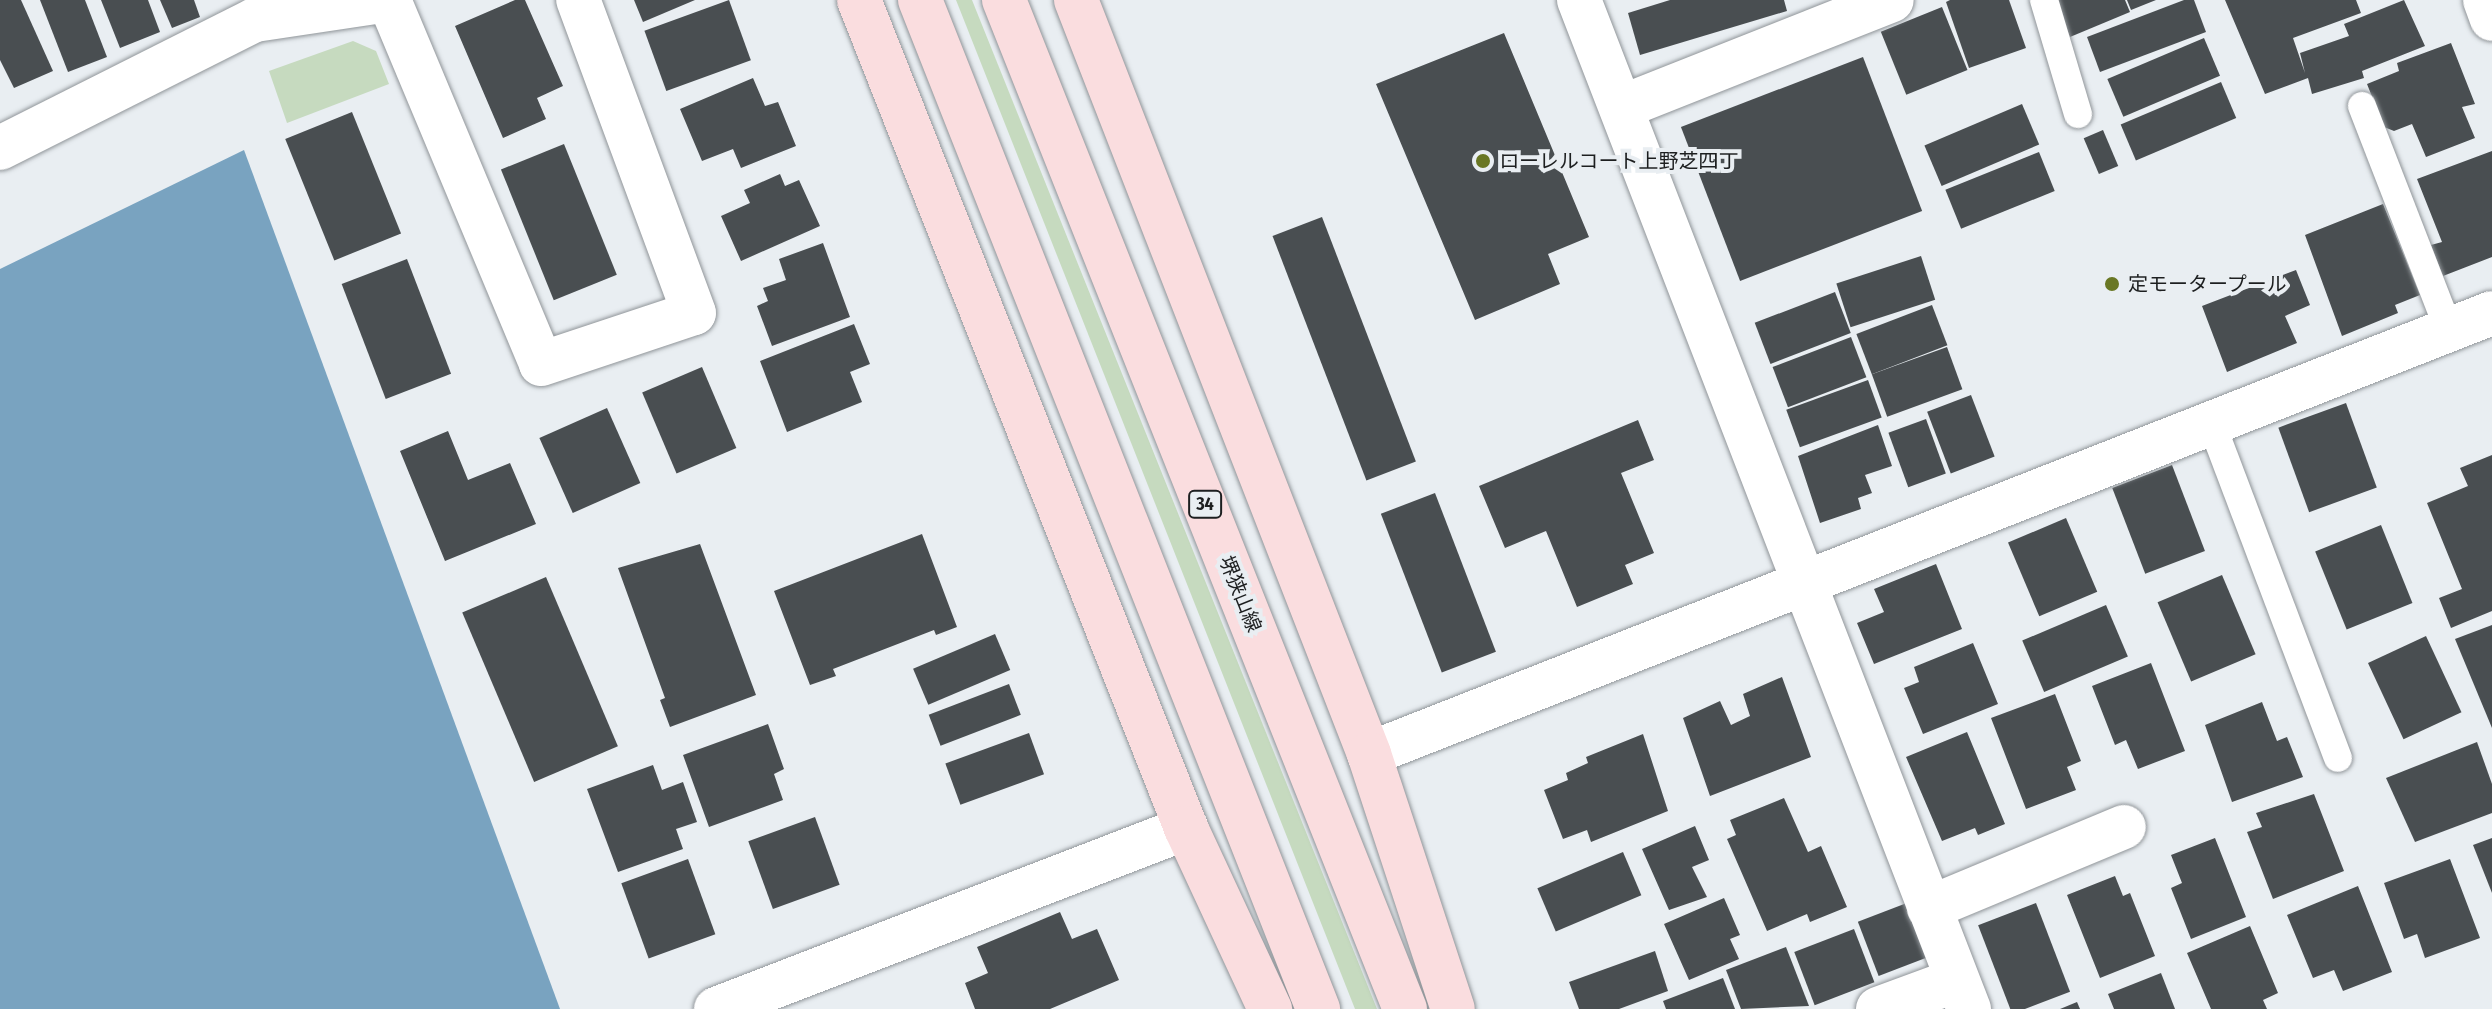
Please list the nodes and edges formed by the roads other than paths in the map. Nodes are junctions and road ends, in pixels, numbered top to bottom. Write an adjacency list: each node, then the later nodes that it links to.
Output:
1 (578, 0): 10 (street)
2 (859, 0): 23 (main road)
3 (920, 0): 28 (main road)
4 (1004, 0): 29 (main road, 堺狭山線 / 34)
5 (1076, 0): 20 (main road)
6 (1579, 0): 13 (street)
7 (1892, 0): 13 (street)
8 (2044, 0): 14 (lane)
9 (2485, 0): 11 (street)
10 (251, 10): 15 (street)
11 (2492, 19)
12 (2362, 106): 17 (lane)
13 (1622, 107): 19 (street)
14 (2078, 114)
15 (0, 148)
16 (2492, 313): 17 (street)
17 (2449, 330): 18 (street)
18 (2211, 422): 19 (street); 21 (lane)
19 (1800, 581): 20 (street); 24 (street)
20 (1369, 754): 30 (main road)
21 (2338, 758)
22 (2124, 827): 24 (street)
23 (1186, 828): 26 (street); 27 (main road)
24 (1929, 908): 25 (street)
25 (1963, 995): 31 (street)
26 (716, 1009)
27 (1270, 1009)
28 (1318, 1009)
29 (1405, 1009)
30 (1453, 1009)
31 (1878, 1009)

